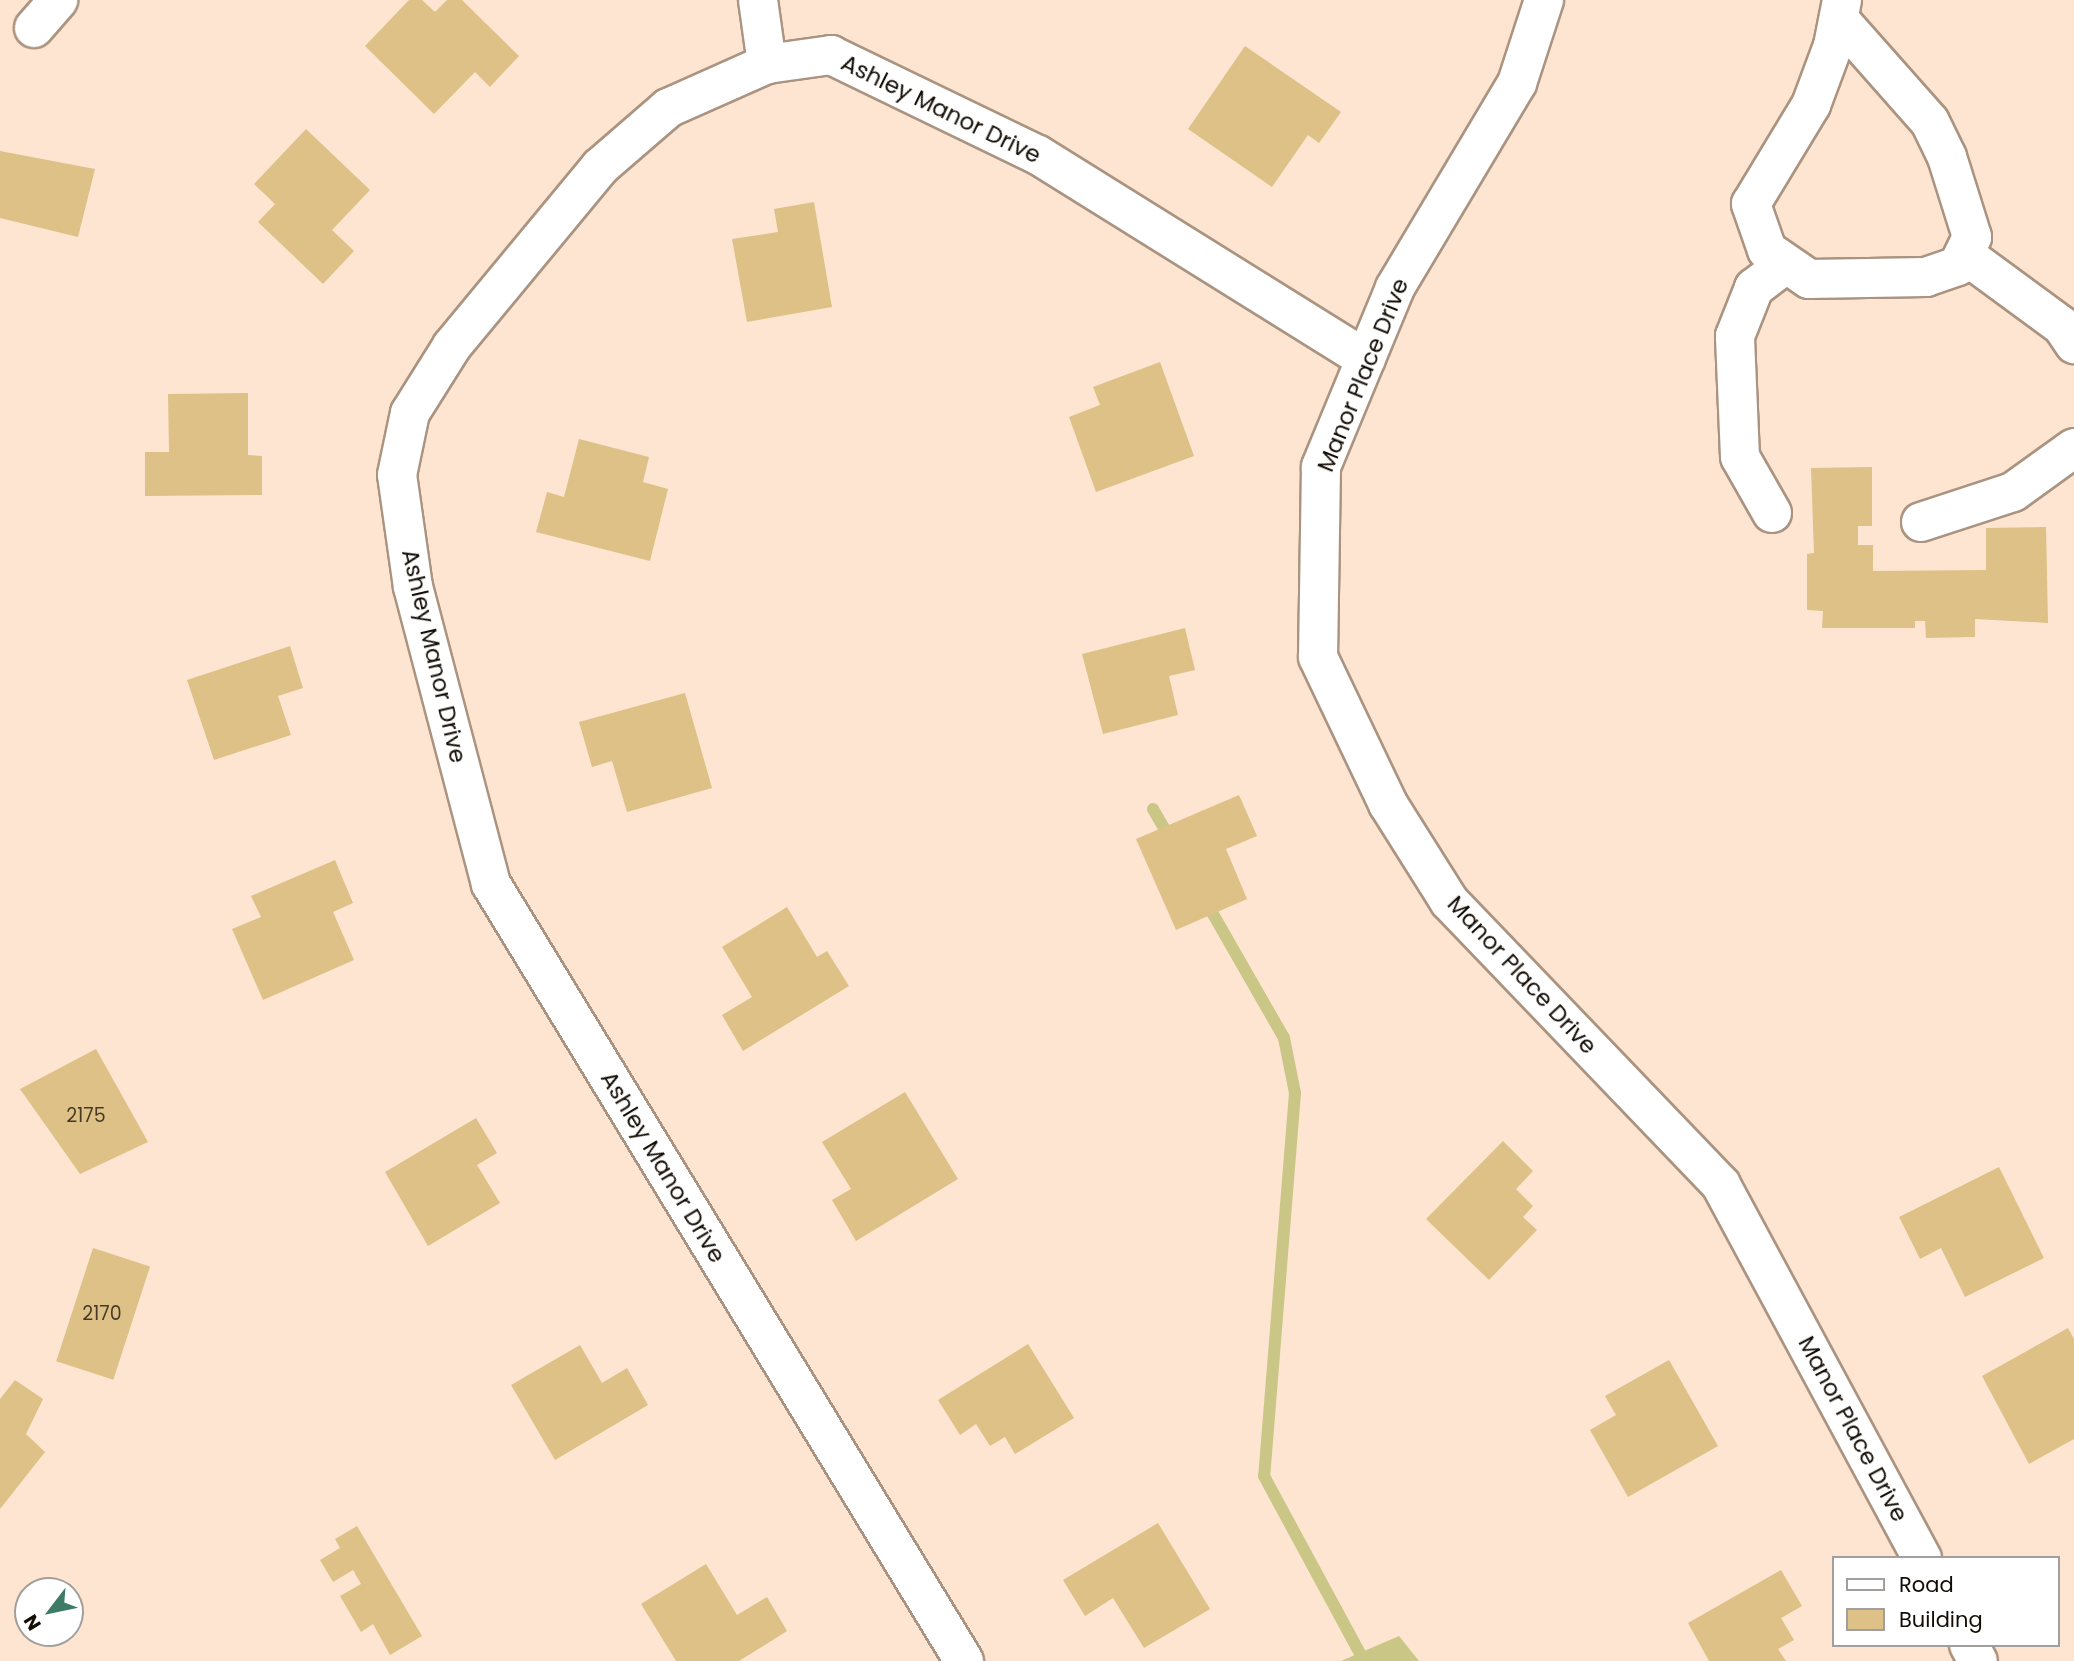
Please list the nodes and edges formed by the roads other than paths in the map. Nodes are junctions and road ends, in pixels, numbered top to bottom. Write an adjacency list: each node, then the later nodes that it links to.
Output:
1 (758, 0): 4 (street)
2 (1544, 0): 8 (street, Manor Place Drive)
3 (1840, 9): 5 (street); 6 (street)
4 (767, 64): 8 (street, Ashley Manor Drive); 13 (street, Ashley Manor Drive)
5 (1964, 254): 6 (street); 7 (street)
6 (1786, 264): 10 (street)
7 (2074, 345)
8 (1366, 359): 12 (street, Manor Place Drive)
9 (2074, 448): 11 (street)
10 (1772, 513)
11 (1921, 522)
12 (1921, 1556)
13 (964, 1661)

